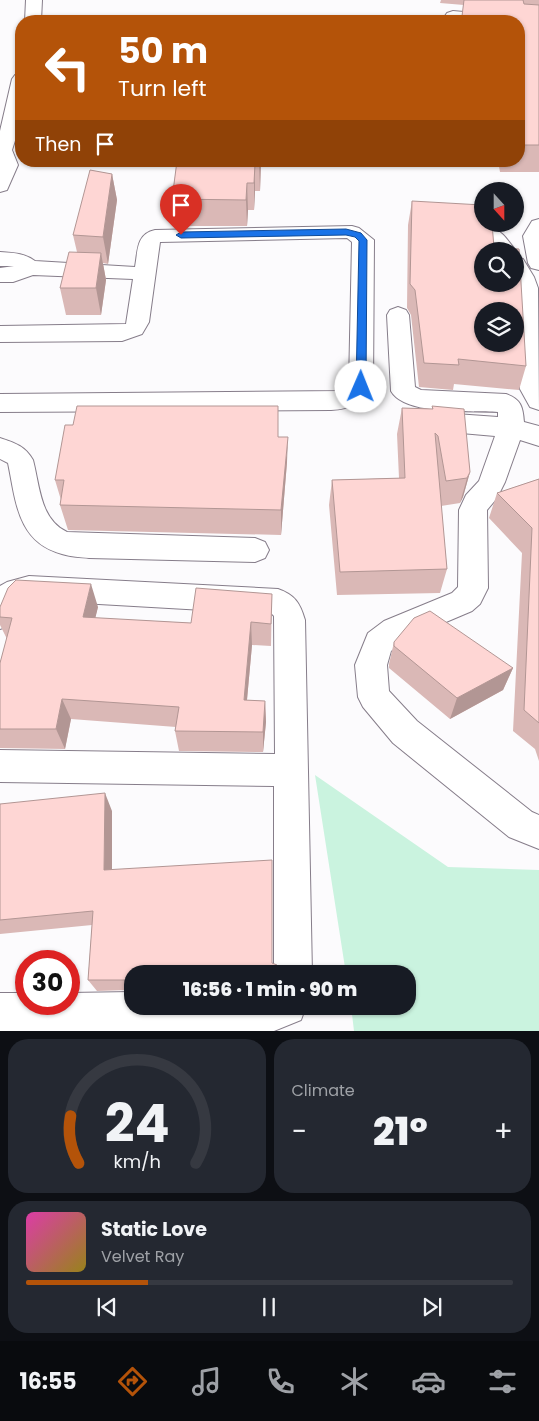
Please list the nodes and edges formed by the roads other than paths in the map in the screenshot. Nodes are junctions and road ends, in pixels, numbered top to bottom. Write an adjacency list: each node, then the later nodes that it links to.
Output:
1 (34, 0): 2 (street)
2 (33, 15)
3 (15, 97): 4 (street)
4 (6, 123): 5 (street)
5 (8, 150): 6 (street)
6 (0, 186)
7 (539, 225): 11 (street)
8 (491, 234): 9 (street)
9 (498, 242)
10 (0, 259): 12 (street)
11 (539, 263)
12 (30, 268): 13 (street); 16 (street)
13 (0, 275)
14 (524, 281): 18 (street)
15 (398, 316): 21 (street)
16 (0, 325)
17 (0, 334): 19 (street)
18 (539, 401)
19 (0, 403)
20 (414, 420): 21 (street)
21 (525, 432): 27 (street)
22 (0, 448): 23 (street)
23 (255, 550)
24 (0, 616): 26 (street)
25 (0, 766): 26 (street)
26 (290, 770): 28 (street)
27 (539, 832)
28 (293, 965)
29 (124, 1012): 30 (street)
30 (0, 1013)

